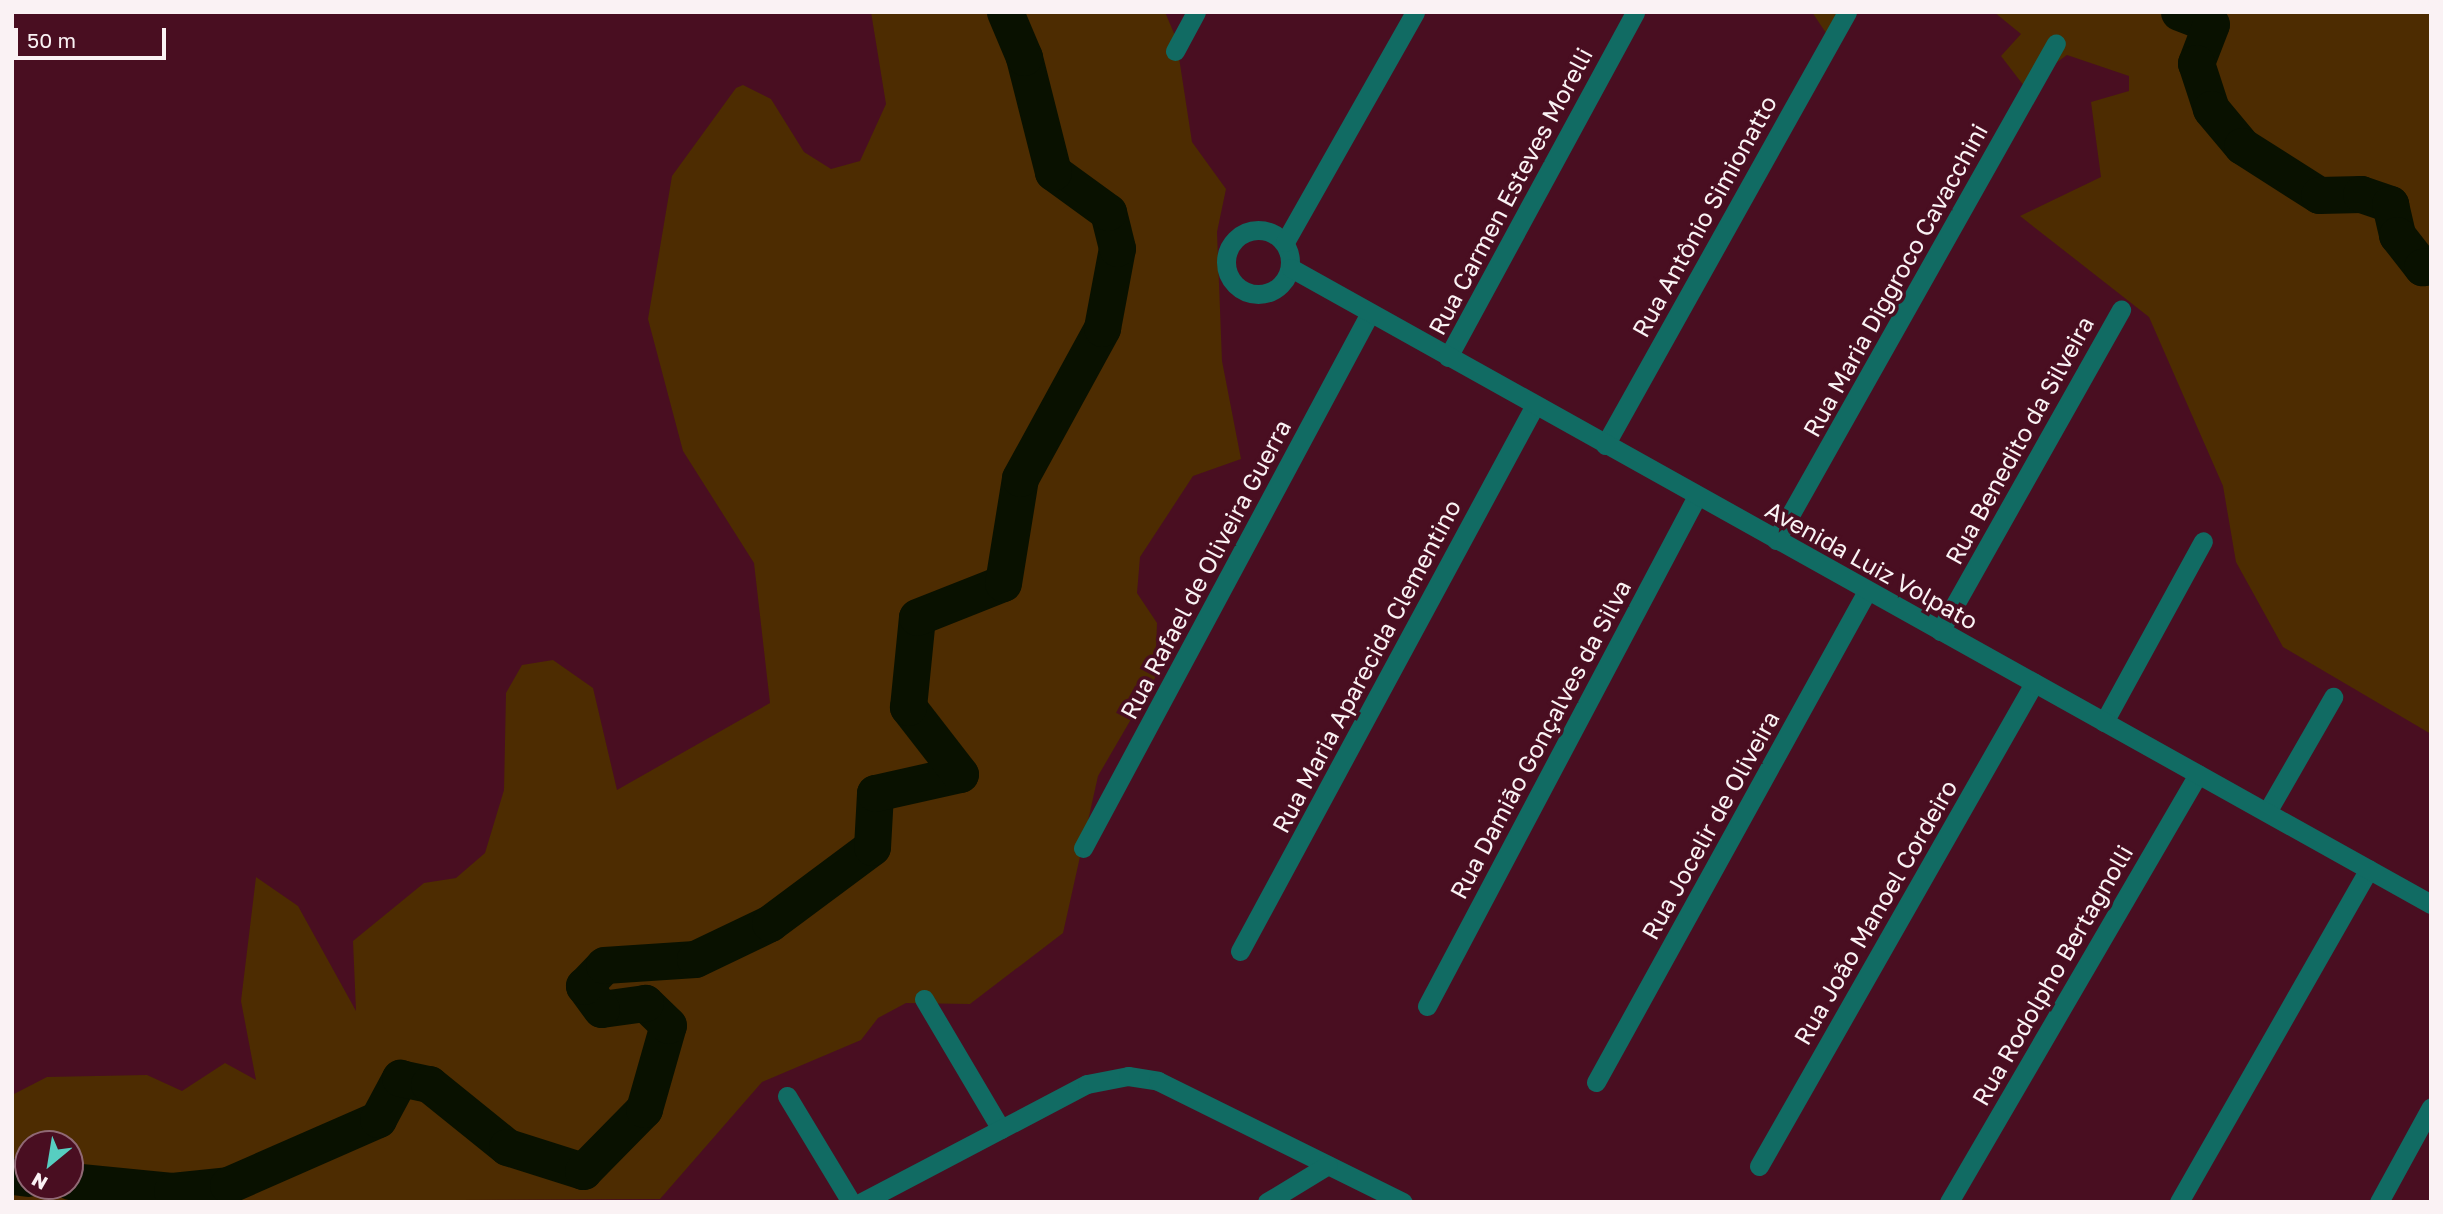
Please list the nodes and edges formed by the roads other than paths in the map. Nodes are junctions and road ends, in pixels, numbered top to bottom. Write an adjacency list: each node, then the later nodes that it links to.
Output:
1 (1196, 12): 6 (street)
2 (1415, 12): 7 (street)
3 (1635, 12): 11 (street, Rua Carmen Esteves Morelli)
4 (1847, 12): 13 (street, Rua Antônio Simionatto)
5 (2056, 43): 15 (street, Rua Maria Diggroco Cavacchini)
6 (1175, 51)
7 (1285, 242): 8 (street); 8 (street)
8 (1291, 268): 10 (street, Avenida Luiz Volpato)
9 (2121, 310): 18 (street, Rua Benedito da Silveira)
10 (1370, 313): 11 (street, Avenida Luiz Volpato); 24 (street, Rua Rafael de Oliveira Guerra)
11 (1448, 357): 12 (street, Avenida Luiz Volpato)
12 (1535, 405): 13 (street, Avenida Luiz Volpato); 27 (street, Rua Maria Aparecida Clementino)
13 (1605, 445): 14 (street, Avenida Luiz Volpato)
14 (1697, 496): 15 (street, Avenida Luiz Volpato); 29 (street, Rua Damião Gonçalves da Silva)
15 (1776, 540): 17 (street, Avenida Luiz Volpato)
16 (2203, 541): 21 (street)
17 (1867, 591): 18 (street, Avenida Luiz Volpato); 30 (street, Rua Jocelir de Oliveira)
18 (1940, 631): 19 (street, Avenida Luiz Volpato)
19 (2034, 683): 21 (street, Avenida Luiz Volpato); 35 (street, Rua João Manoel Cordeiro)
20 (2333, 696): 23 (street)
21 (2104, 722): 22 (street, Avenida Luiz Volpato)
22 (2198, 774): 23 (street, Avenida Luiz Volpato); 40 (street, Rua Rodolpho Bertagnolli)
23 (2267, 812): 25 (street, Avenida Luiz Volpato)
24 (1083, 848)
25 (2369, 869): 26 (street, Avenida Luiz Volpato); 41 (street)
26 (2431, 904)
27 (1240, 951)
28 (924, 999): 33 (street)
29 (1427, 1006)
30 (1596, 1082)
31 (788, 1096): 36 (street)
32 (2431, 1107): 42 (street)
33 (1001, 1129): 34 (street); 37 (street)
34 (1328, 1165): 38 (street); 39 (street)
35 (1759, 1166)
36 (851, 1202)
37 (862, 1202)
38 (1266, 1202)
39 (1403, 1202)
40 (1949, 1202)
41 (2179, 1202)
42 (2379, 1202)

